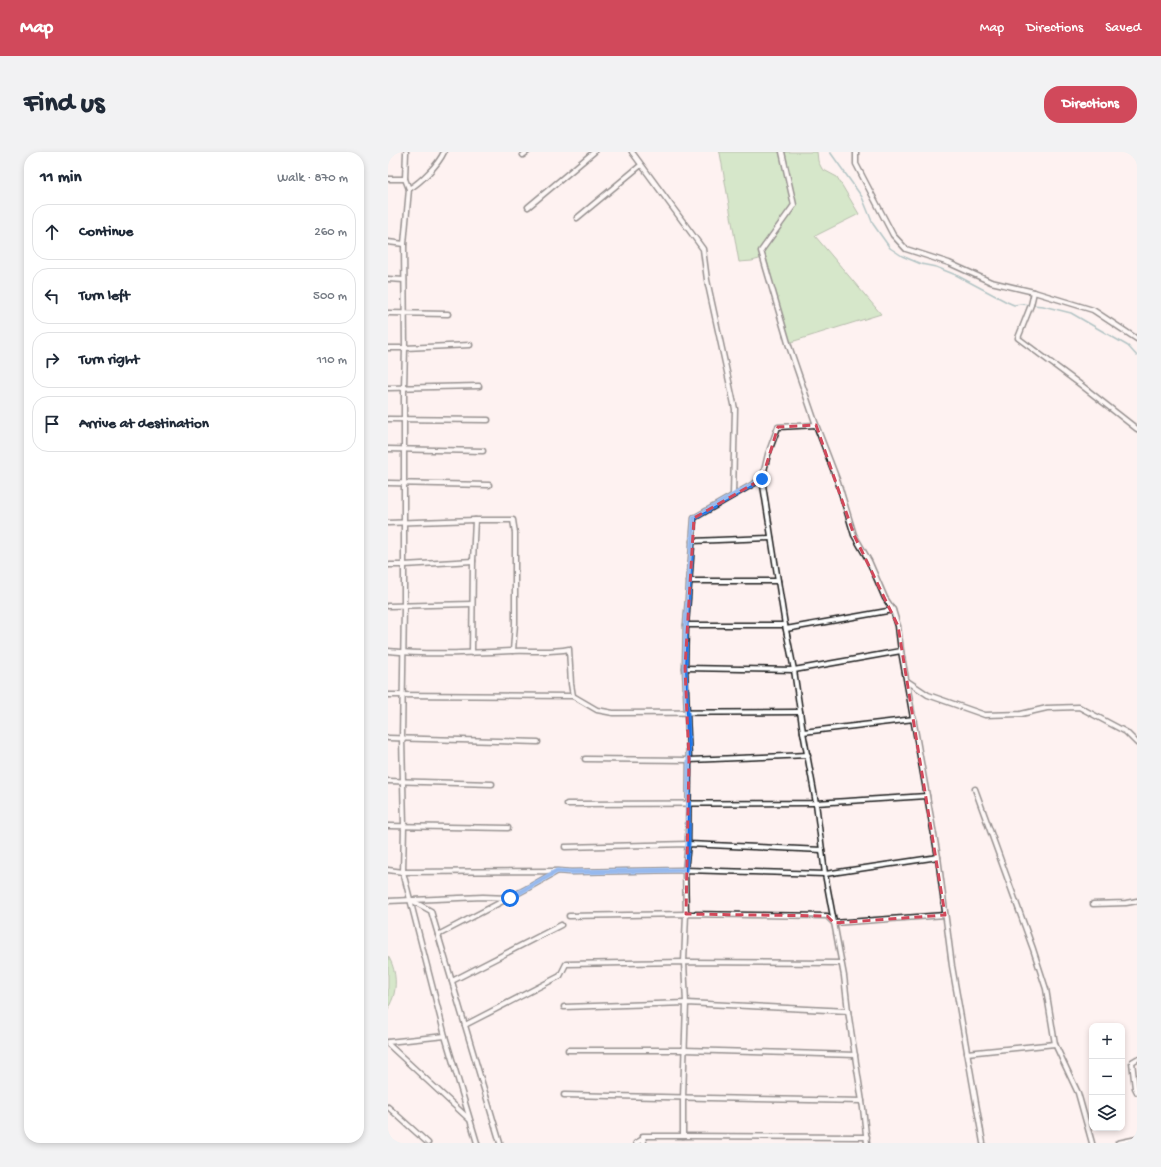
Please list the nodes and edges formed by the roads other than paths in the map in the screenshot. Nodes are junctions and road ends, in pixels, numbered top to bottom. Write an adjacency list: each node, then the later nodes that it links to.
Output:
1 (406, 152): 9 (street)
2 (444, 152): 10 (street)
3 (594, 152): 11 (street)
4 (632, 152): 7 (street)
5 (782, 152): 31 (street)
6 (856, 152): 17 (street)
7 (641, 165): 12 (street); 40 (street)
8 (388, 179): 9 (street)
9 (405, 179): 10 (street)
10 (409, 189): 14 (street)
11 (528, 207)
12 (577, 218)
13 (388, 242): 14 (street)
14 (404, 244): 16 (street)
15 (388, 279): 16 (street)
16 (404, 280): 19 (street)
17 (1034, 292): 21 (street); 32 (street)
18 (388, 313): 19 (street)
19 (404, 313): 20 (street); 24 (street)
20 (448, 314)
21 (1137, 339)
22 (470, 345): 24 (street)
23 (388, 348): 24 (street)
24 (405, 348): 27 (street)
25 (478, 386): 27 (street)
26 (388, 388): 27 (street)
27 (404, 388): 29 (street)
28 (388, 418): 29 (street)
29 (404, 419): 30 (street); 34 (street)
30 (488, 420)
31 (816, 425): 36 (street); 54 (street)
32 (1137, 430)
33 (388, 449): 34 (street)
34 (404, 449): 35 (street); 38 (street)
35 (483, 451)
36 (762, 479): 40 (street); 44 (street)
37 (388, 483): 38 (street)
38 (404, 483): 39 (street); 43 (street)
39 (490, 486)
40 (733, 495): 45 (street)
41 (474, 520): 43 (street); 46 (street); 58 (street)
42 (388, 523): 43 (street)
43 (404, 523): 48 (street)
44 (771, 538): 45 (street); 50 (street)
45 (692, 541): 49 (street)
46 (473, 561): 48 (street); 51 (street)
47 (388, 565): 48 (street)
48 (404, 565): 53 (street)
49 (690, 581): 50 (street); 55 (street)
50 (778, 581): 56 (street)
51 (472, 604): 53 (street); 61 (street)
52 (388, 606): 53 (street)
53 (404, 606): 60 (street)
54 (893, 610): 56 (street); 59 (street)
55 (686, 625): 56 (street); 62 (street)
56 (786, 627): 63 (street)
57 (388, 651): 60 (street)
58 (513, 651): 61 (street); 67 (street)
59 (901, 651): 63 (street); 64 (street)
60 (403, 653): 61 (street); 66 (street)
61 (472, 653)
62 (685, 668): 63 (street); 68 (street)
63 (794, 670): 69 (street)
64 (907, 681): 70 (street); 75 (street)
65 (388, 695): 66 (street)
66 (402, 695): 67 (street); 73 (street)
67 (573, 696): 68 (street)
68 (686, 712): 69 (street); 78 (street)
69 (800, 712): 71 (street)
70 (914, 719): 71 (street); 83 (street)
71 (803, 732): 76 (street)
72 (388, 738): 73 (street)
73 (402, 738): 74 (street); 80 (street)
74 (538, 742)
75 (1137, 742)
76 (808, 755): 78 (street); 84 (street)
77 (585, 759): 78 (street)
78 (689, 760): 86 (street)
79 (388, 781): 80 (street)
80 (402, 782): 81 (street); 88 (street)
81 (492, 784)
82 (976, 789): 119 (street)
83 (927, 796): 84 (street); 93 (street)
84 (816, 803): 86 (street); 92 (street)
85 (567, 804): 86 (street)
86 (688, 804): 90 (street)
87 (388, 826): 88 (street)
88 (404, 826): 89 (street); 97 (street)
89 (508, 828)
90 (688, 844): 91 (street); 92 (street); 95 (street)
91 (565, 848)
92 (822, 850): 98 (street)
93 (938, 857): 98 (street); 105 (street)
94 (388, 870): 97 (street)
95 (685, 870): 96 (street); 98 (street); 104 (street)
96 (557, 871): 97 (street); 99 (street)
97 (403, 872): 100 (street)
98 (826, 874): 107 (street)
99 (510, 898): 100 (street); 109 (street)
100 (411, 900): 101 (street); 109 (street); 117 (street)
101 (388, 901)
102 (1137, 901): 103 (street)
103 (1093, 904)
104 (686, 914): 106 (street); 107 (street); 110 (street)
105 (945, 915): 107 (street); 122 (street)
106 (569, 916)
107 (834, 924): 111 (street)
108 (561, 925): 112 (street)
109 (438, 935): 112 (street)
110 (684, 962): 111 (street); 113 (street); 116 (street)
111 (842, 963): 115 (street)
112 (452, 981): 116 (street)
113 (686, 1003): 114 (street); 115 (street); 121 (street)
114 (564, 1006)
115 (848, 1011): 123 (street)
116 (465, 1025): 138 (street)
117 (445, 1036): 118 (street); 130 (street)
118 (388, 1043): 130 (street)
119 (1054, 1044): 122 (street); 143 (street)
120 (568, 1050): 121 (street)
121 (685, 1050): 123 (street); 127 (street)
122 (967, 1053): 142 (street)
123 (855, 1055): 128 (street)
124 (1137, 1060): 125 (street)
125 (1137, 1092)
126 (564, 1095): 127 (street)
127 (682, 1098): 128 (street); 131 (street)
128 (862, 1101): 133 (street)
129 (388, 1107): 136 (street)
130 (470, 1119): 137 (street)
131 (683, 1136): 132 (street); 135 (street)
132 (760, 1137): 133 (street); 140 (street)
133 (867, 1137): 141 (street)
134 (1137, 1139): 144 (street)
135 (644, 1141): 139 (street)
136 (428, 1143)
137 (476, 1143)
138 (500, 1143)
139 (636, 1143)
140 (760, 1143)
141 (867, 1143)
142 (983, 1143)
143 (1092, 1143)
144 (1118, 1143)

